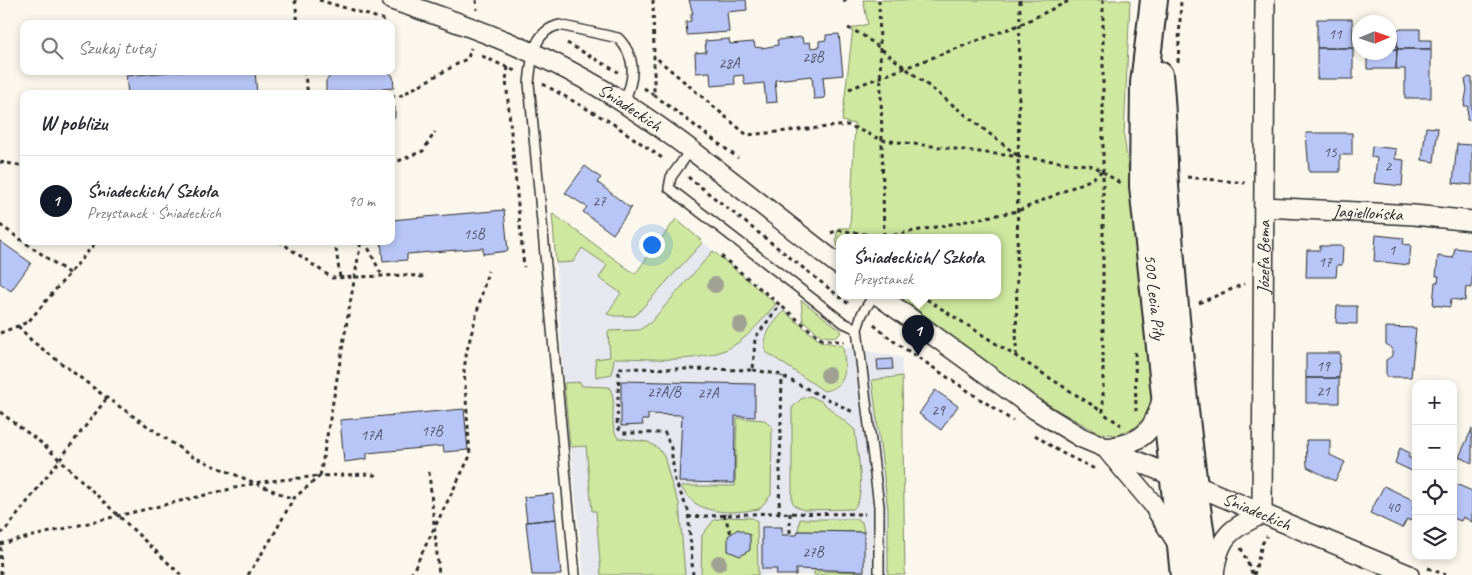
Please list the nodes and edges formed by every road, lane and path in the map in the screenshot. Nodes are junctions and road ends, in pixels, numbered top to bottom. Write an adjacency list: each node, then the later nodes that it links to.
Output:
1 (295, 0): 12 (path)
2 (392, 0): 18 (street, Śniadeckich)
3 (653, 0): 19 (path)
4 (847, 0): 10 (path)
5 (879, 0): 16 (path)
6 (1020, 0): 13 (path)
7 (1071, 0): 13 (path)
8 (1103, 0): 36 (path)
9 (1266, 0): 38 (street, Józefa Bema)
10 (842, 2)
11 (1154, 9): 37 (street, 500 Lecia Piły); 86 (street, 500 Lecia Piły)
12 (298, 20)
13 (1019, 25): 21 (path); 32 (path)
14 (848, 28): 16 (path)
15 (546, 31): 18 (lane); 24 (path); 24 (lane)
16 (880, 48): 21 (path); 23 (path)
17 (470, 50): 27 (path)
18 (532, 53): 28 (street, Śniadeckich); 110 (lane)
19 (654, 56): 24 (path); 30 (path)
20 (508, 68): 55 (path)
21 (902, 68): 23 (path); 32 (path)
22 (305, 75): 26 (path)
23 (880, 75): 25 (path); 30 (path)
24 (632, 80): 28 (lane)
25 (849, 89)
26 (307, 90)
27 (395, 97)
28 (623, 102): 31 (street, Śniadeckich)
29 (435, 132): 34 (path)
30 (882, 140): 32 (path); 44 (path)
31 (690, 151): 54 (street, Śniadeckich); 69 (lane)
32 (1018, 156): 36 (path); 39 (path)
33 (0, 162): 35 (path)
34 (395, 162)
35 (20, 165)
36 (1103, 170): 37 (path); 39 (path); 79 (path)
37 (1143, 186): 75 (street, 500 Lecia Piły)
38 (1264, 207): 40 (street, Jagiellońska); 93 (street, Józefa Bema)
39 (1018, 211): 45 (path); 72 (path)
40 (1472, 221)
41 (0, 225): 46 (path)
42 (831, 233): 43 (path)
43 (864, 234)
44 (884, 234)
45 (899, 234)
46 (20, 237)
47 (31, 245): 57 (path)
48 (95, 245): 57 (path)
49 (285, 245): 61 (path)
50 (336, 245): 61 (path)
51 (360, 245): 60 (path)
52 (367, 245): 58 (path)
53 (721, 256): 67 (path)
54 (836, 263)
55 (524, 268)
56 (488, 271): 96 (path)
57 (70, 274): 68 (path)
58 (382, 276): 59 (path); 60 (path)
59 (424, 276)
60 (355, 277): 61 (path); 84 (path)
61 (340, 278)
62 (1252, 280): 66 (path)
63 (871, 299): 69 (lane)
64 (883, 299): 81 (street, Śniadeckich)
65 (926, 299): 72 (path)
66 (1196, 304)
67 (780, 305): 71 (path); 73 (path)
68 (18, 326): 70 (path); 76 (path)
69 (857, 329): 71 (lane)
70 (0, 333)
71 (859, 343): 112 (lane)
72 (1016, 356): 79 (path)
73 (753, 370): 74 (path); 95 (path)
74 (782, 376): 78 (path); 89 (path)
75 (1164, 392): 81 (street); 86 (street, 500 Lecia Piły)
76 (107, 398): 82 (path); 87 (path)
77 (0, 412): 82 (path)
78 (856, 413)
79 (1103, 413): 80 (path)
80 (1128, 430)
81 (1105, 448): 86 (street, Śniadeckich); 104 (street, Śniadeckich)
82 (60, 460): 94 (path); 99 (path)
83 (429, 472): 96 (path)
84 (320, 476): 85 (path); 87 (path); 88 (path)
85 (378, 476)
86 (1184, 480): 93 (street, Śniadeckich); 104 (street, 500 Lecia Piły); 113 (street, 500 Lecia Piły)
87 (256, 484): 88 (path); 94 (path)
88 (293, 499): 107 (path)
89 (779, 513): 90 (path); 91 (path)
90 (790, 513): 92 (path); 101 (path)
91 (724, 514): 95 (path); 100 (path)
92 (866, 514)
93 (1262, 514): 114 (street); 116 (street, Śniadeckich)
94 (118, 517): 103 (path); 106 (path)
95 (688, 517): 111 (path)
96 (435, 528): 108 (path); 109 (path)
97 (1262, 533): 98 (path)
98 (1269, 533): 102 (path); 115 (path)
99 (0, 534)
100 (732, 534)
101 (790, 535)
102 (1275, 535)
103 (0, 545): 105 (path)
104 (1183, 563)
105 (2, 575)
106 (181, 575)
107 (248, 575)
108 (410, 575)
109 (439, 575)
110 (575, 575)
111 (693, 575)
112 (880, 575)
113 (1207, 575)
114 (1214, 575)
115 (1254, 575)
116 (1409, 575)

